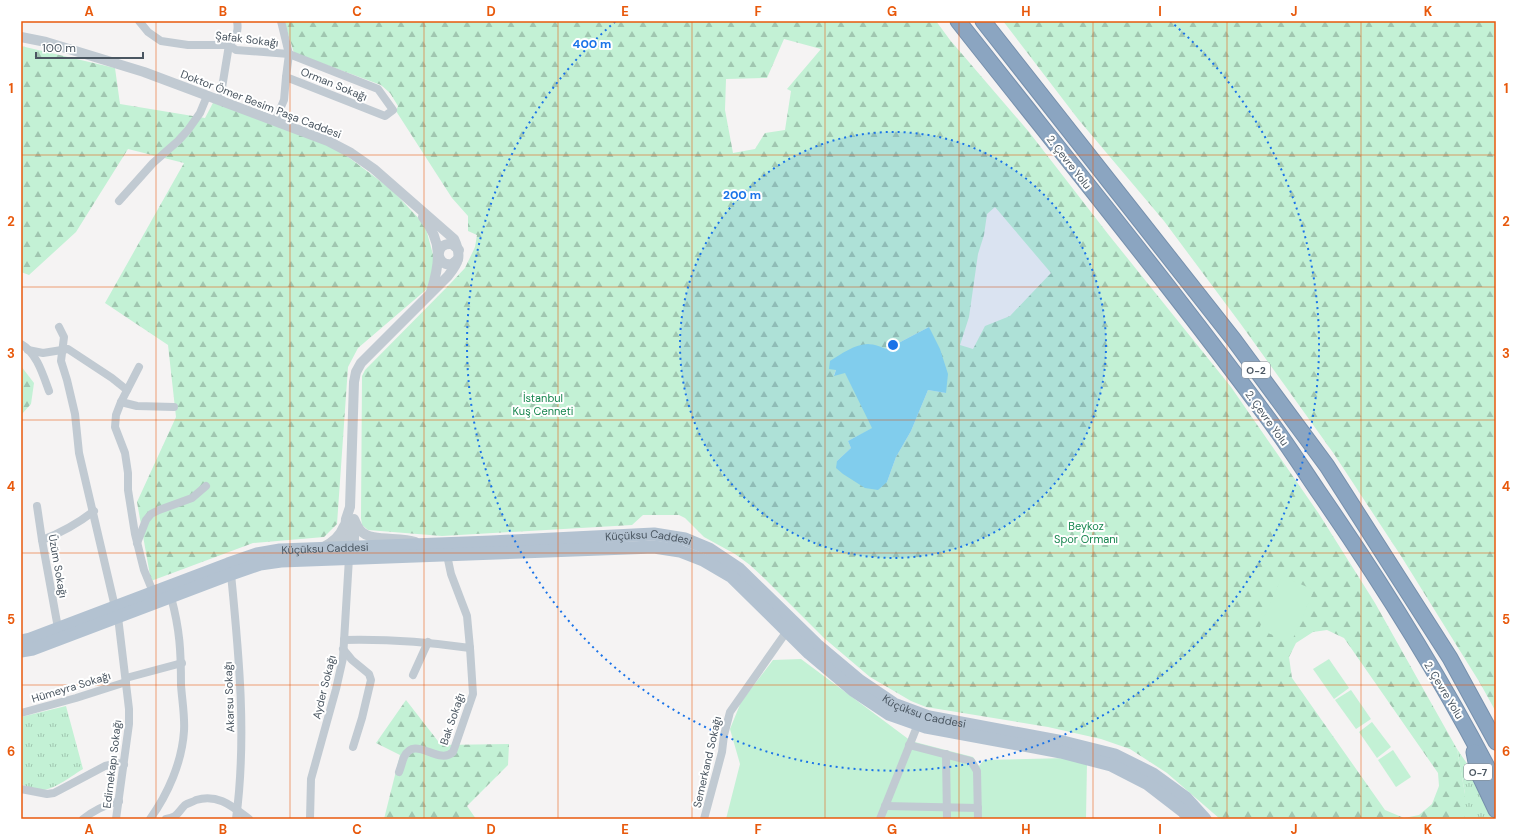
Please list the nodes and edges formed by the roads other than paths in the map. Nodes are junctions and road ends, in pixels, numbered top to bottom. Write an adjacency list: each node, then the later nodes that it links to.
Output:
1 (139, 21): 7 (street, Şafak Sokağı)
2 (237, 21): 7 (street)
3 (281, 21): 8 (street)
4 (958, 21): 56 (highway, 2. Çevre Yolu / O-2)
5 (984, 21): 57 (highway, 2. Çevre Yolu / O-2)
6 (21, 37): 10 (street, Doktor Ömer Besim Paşa Caddesi)
7 (229, 45): 8 (street, Şafak Sokağı); 11 (street)
8 (289, 54): 9 (street); 12 (street, Şafak Sokağı)
9 (286, 76): 12 (street, Orman Sokağı); 13 (street, Orman Sokağı)
10 (208, 96): 11 (street, Doktor Ömer Besim Paşa Caddesi); 14 (street)
11 (220, 100): 13 (street, Doktor Ömer Besim Paşa Caddesi)
12 (393, 110)
13 (275, 121): 15 (street, Doktor Ömer Besim Paşa Caddesi)
14 (119, 201)
15 (415, 206): 16 (street); 17 (street, Doktor Ömer Besim Paşa Caddesi)
16 (439, 254): 17 (street); 17 (street); 18 (street)
17 (459, 254): 18 (street)
18 (431, 293): 31 (street)
19 (58, 327): 22 (street, Edirnekapı Sokağı)
20 (21, 344): 21 (street)
21 (28, 350): 22 (street); 25 (street)
22 (61, 350): 24 (street); 30 (street, Edirnekapı Sokağı)
23 (139, 367): 24 (street)
24 (127, 390): 26 (street)
25 (49, 391)
26 (121, 402): 27 (street); 33 (street)
27 (174, 407)
28 (206, 486): 33 (street)
29 (37, 506): 32 (street, Üzüm Sokağı)
30 (94, 511): 32 (street); 42 (street, Edirnekapı Sokağı)
31 (350, 519): 34 (street); 36 (street); 37 (street)
32 (42, 540): 44 (street, Üzüm Sokağı)
33 (138, 542): 41 (street)
34 (425, 545): 35 (main road, Küçüksu Caddesi); 37 (main road, Küçüksu Caddesi)
35 (491, 548): 38 (main road, Küçüksu Caddesi); 43 (main road, Küçüksu Caddesi)
36 (322, 549): 37 (main road, Küçüksu Caddesi); 40 (main road, Küçüksu Caddesi)
37 (349, 553): 38 (main road, Küçüksu Caddesi); 39 (main road, Küçüksu Caddesi); 45 (street, Ayder Sokağı)
38 (447, 555): 48 (street)
39 (231, 574): 40 (main road, Küçüksu Caddesi); 70 (street, Akarsu Sokağı)
40 (169, 592): 41 (main road, Küçüksu Caddesi); 51 (street)
41 (155, 598): 42 (main road, Küçüksu Caddesi)
42 (116, 612): 44 (main road, Küçüksu Caddesi); 50 (main road, Küçüksu Caddesi); 53 (street, Edirnekapı Sokağı)
43 (791, 627): 55 (main road, Küçüksu Caddesi); 79 (street, Semerkand Sokağı)
44 (58, 628): 46 (main road, Küçüksu Caddesi)
45 (344, 640): 47 (street); 49 (street, Ayder Sokağı)
46 (21, 641)
47 (428, 642): 48 (street); 52 (street)
48 (470, 648): 63 (street, Bak Sokağı)
49 (343, 649): 59 (street); 78 (street, Ayder Sokağı)
50 (21, 652)
51 (182, 663): 53 (street, Hümeyra Sokağı); 74 (street)
52 (413, 675)
53 (126, 680): 54 (street, Hümeyra Sokağı); 61 (street, Edirnekapı Sokağı)
54 (21, 713)
55 (919, 719): 58 (street); 62 (main road, Küçüksu Caddesi)
56 (1469, 731): 64 (highway, 2. Çevre Yolu / O-2); 71 (highway, O-7)
57 (1496, 742)
58 (909, 745): 60 (street); 67 (street)
59 (353, 748)
60 (946, 754): 68 (street); 69 (street)
61 (124, 765): 65 (street); 66 (street, Edirnekapı Sokağı)
62 (1123, 766): 83 (main road, Küçüksu Caddesi); 84 (main road, Küçüksu Caddesi)
63 (399, 772)
64 (1496, 784)
65 (21, 789)
66 (119, 801): 72 (street); 73 (street, Edirnekapı Sokağı)
67 (885, 806): 68 (street); 80 (street)
68 (946, 807): 69 (street); 81 (street)
69 (978, 808): 82 (street)
70 (238, 810): 75 (street); 76 (street, Akarsu Sokağı); 77 (street)
71 (1496, 810)
72 (83, 819)
73 (116, 819)
74 (150, 819)
75 (166, 819)
76 (236, 819)
77 (249, 819)
78 (310, 819)
79 (704, 819)
80 (880, 819)
81 (947, 819)
82 (978, 819)
83 (1190, 819)
84 (1205, 819)

